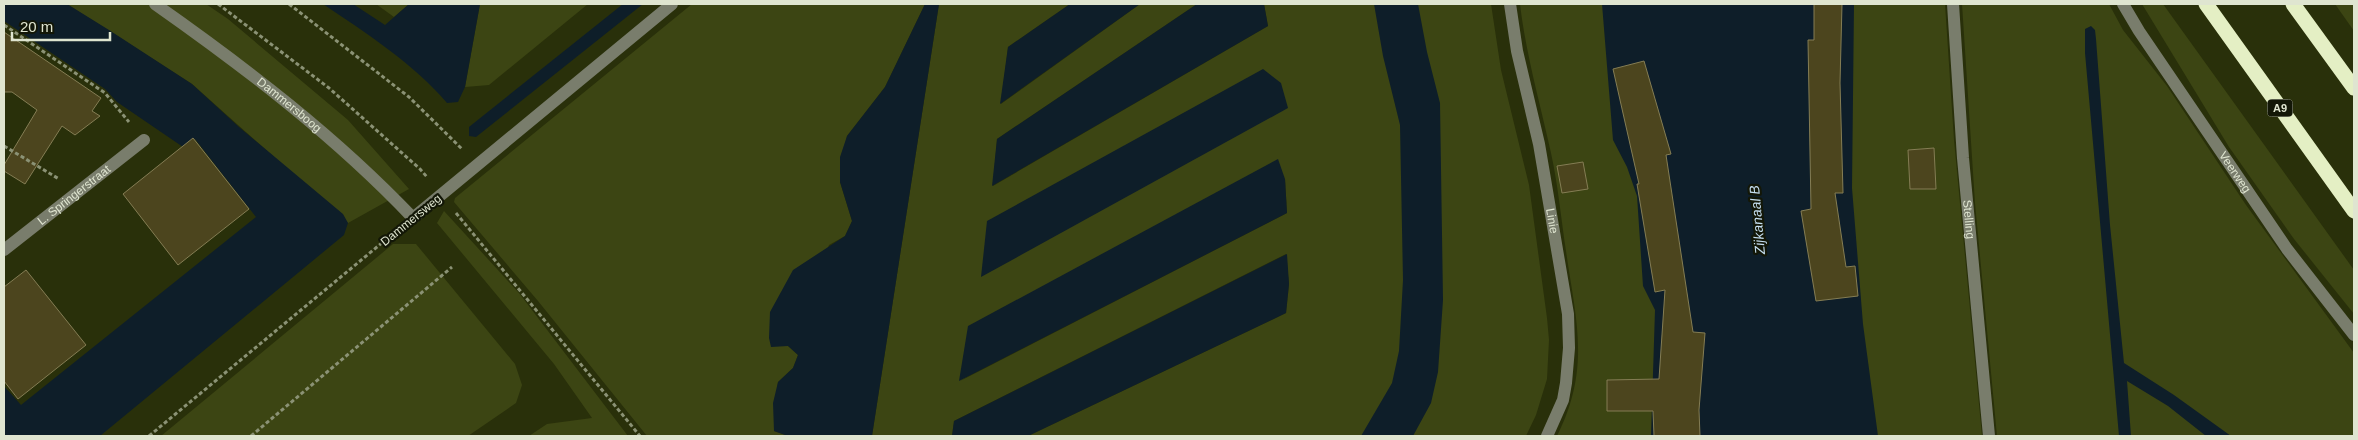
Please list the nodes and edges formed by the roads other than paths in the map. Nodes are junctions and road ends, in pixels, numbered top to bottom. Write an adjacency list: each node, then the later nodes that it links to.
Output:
1 (155, 4): 11 (street, Dammersboog)
2 (672, 4): 11 (street, Dammersweg)
3 (1510, 4): 14 (street, Linie)
4 (1953, 4): 15 (street, Stelling)
5 (2123, 4): 13 (street, Veerweg)
6 (2206, 4): 10 (highway, A9)
7 (2294, 4): 8 (highway)
8 (2354, 88)
9 (144, 140): 12 (street, L. Springerstraat)
10 (2354, 211)
11 (413, 218)
12 (4, 250)
13 (2354, 335)
14 (1547, 436)
15 (1989, 436)

